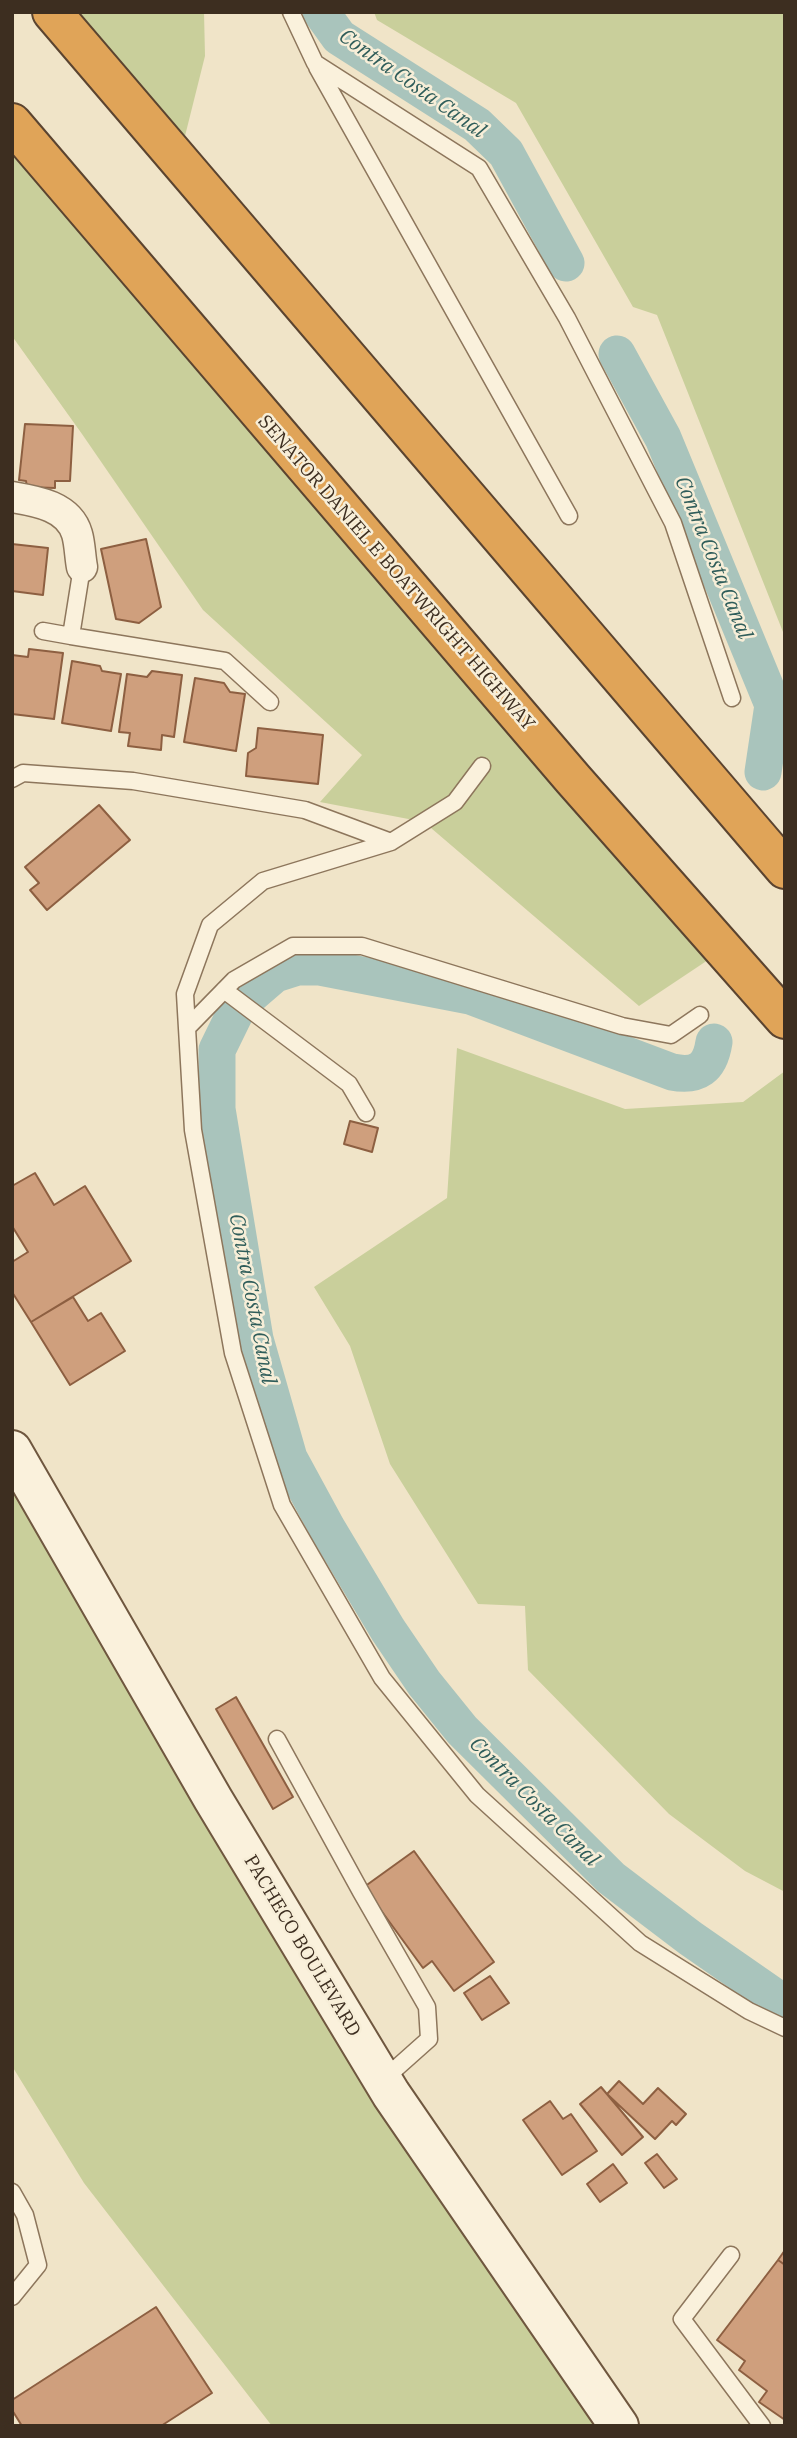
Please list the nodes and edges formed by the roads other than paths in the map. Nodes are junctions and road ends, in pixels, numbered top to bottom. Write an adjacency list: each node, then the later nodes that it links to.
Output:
1 (52, 12): 15 (highway)
2 (290, 12): 3 (lane)
3 (315, 63): 6 (lane); 10 (lane)
4 (12, 123): 18 (highway, SENATOR DANIEL E BOATWRIGHT HIGHWAY)
5 (12, 498): 7 (street)
6 (569, 516)
7 (82, 567): 9 (lane)
8 (43, 631): 9 (lane)
9 (71, 636): 11 (lane)
10 (732, 698)
11 (271, 702)
12 (481, 766): 14 (lane)
13 (12, 779): 14 (lane)
14 (391, 842): 19 (lane)
15 (785, 869)
16 (225, 990): 17 (lane); 19 (lane); 20 (lane)
17 (700, 1015)
18 (785, 1018)
19 (187, 1028): 23 (lane)
20 (366, 1113)
21 (12, 1450): 24 (main road, PACHECO BOULEVARD)
22 (277, 1739): 24 (lane)
23 (785, 2028)
24 (383, 2080): 28 (main road, PACHECO BOULEVARD)
25 (12, 2192): 27 (lane)
26 (731, 2255): 29 (lane)
27 (12, 2297)
28 (619, 2426)
29 (762, 2426)

